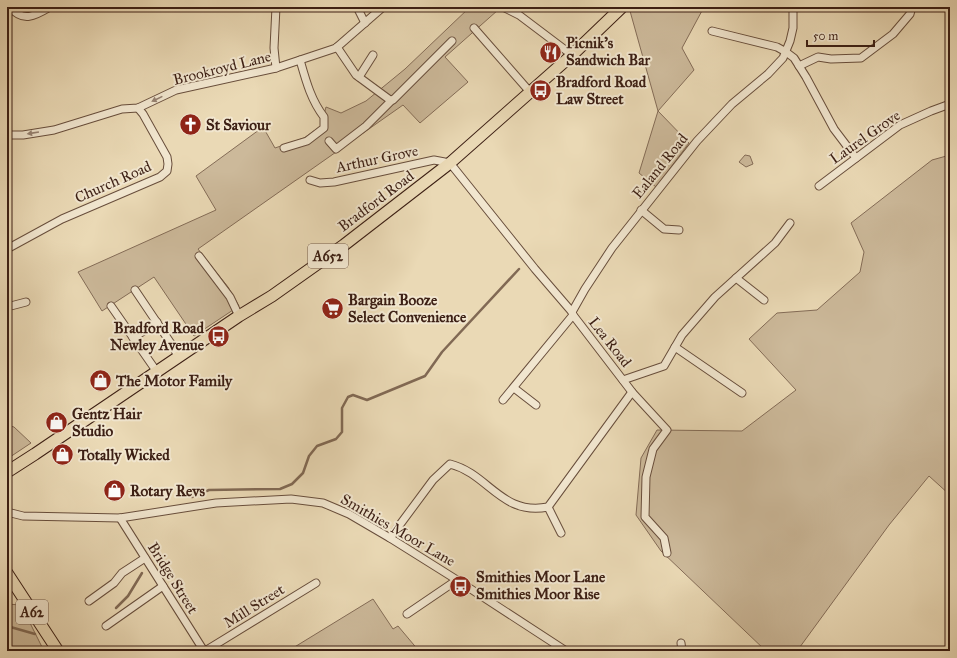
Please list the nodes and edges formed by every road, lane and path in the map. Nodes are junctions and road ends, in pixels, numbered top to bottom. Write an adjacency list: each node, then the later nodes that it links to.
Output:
1 (10, 7): 2 (street)
2 (50, 7)
3 (276, 7): 20 (street)
4 (357, 7): 10 (street)
5 (383, 7): 10 (street, Brookroyd Lane)
6 (503, 7): 17 (street)
7 (622, 7): 17 (main road, Bradford Road / A652)
8 (793, 7): 15 (street, Ealand Road)
9 (912, 7): 19 (street)
10 (365, 22): 14 (street, Brookroyd Lane)
11 (474, 28): 22 (street)
12 (712, 31): 15 (street)
13 (452, 41): 23 (street)
14 (337, 47): 18 (street, Brookroyd Lane); 21 (street)
15 (786, 52): 19 (street); 33 (street, Ealand Road)
16 (373, 55): 21 (street)
17 (572, 55): 22 (main road, Bradford Road / A652)
18 (300, 60): 20 (street, Brookroyd Lane); 28 (street)
19 (799, 66): 29 (street)
20 (276, 68): 25 (street, Brookroyd Lane, one-way to 25)
21 (359, 77): 23 (street)
22 (530, 92): 30 (main road, Bradford Road / A652)
23 (392, 100): 27 (street)
24 (950, 104): 29 (street, Laurel Grove)
25 (138, 108): 26 (street, Brookroyd Lane, one-way to 26); 36 (street, Church Road)
26 (7, 135)
27 (329, 141)
28 (284, 148)
29 (856, 158): 32 (street, Laurel Grove)
30 (450, 163): 31 (street, Arthur Grove); 44 (street, Lea Road); 45 (main road, Bradford Road / A652)
31 (310, 180)
32 (819, 186)
33 (641, 210): 35 (street); 44 (street, Ealand Road)
34 (790, 223): 38 (street)
35 (679, 230)
36 (7, 249)
37 (199, 256): 45 (street)
38 (736, 278): 40 (street); 48 (street)
39 (135, 290): 46 (street)
40 (764, 300)
41 (26, 302): 43 (street)
42 (110, 306): 47 (street)
43 (7, 307)
44 (572, 314): 51 (street, Lea Road); 52 (street, Ealand Road)
45 (240, 316): 49 (main road, Bradford Road / A652)
46 (157, 322): 47 (street); 49 (street)
47 (133, 338): 50 (street)
48 (675, 347): 51 (street); 54 (street)
49 (178, 357): 50 (main road, Bradford Road / A652)
50 (157, 372): 57 (main road, Bradford Road / A652)
51 (623, 380): 53 (street, Lea Road)
52 (514, 388): 55 (street, Ealand Road); 56 (street)
53 (632, 392): 58 (street); 63 (street, Lea Road)
54 (742, 393)
55 (503, 400)
56 (536, 404)
57 (7, 472)
58 (548, 507): 61 (street); 62 (street)
59 (7, 512): 60 (street, Smithies Moor Lane)
60 (120, 518): 62 (street, Smithies Moor Lane); 64 (street, Bridge Street)
61 (561, 533)
62 (390, 538): 66 (street, Smithies Moor Lane)
63 (667, 553)
64 (146, 558): 68 (street, Bridge Street); 69 (street)
65 (7, 573): 72 (main road, A62)
66 (457, 580): 70 (street); 74 (street, Smithies Moor Lane)
67 (316, 583): 73 (street, Mill Street)
68 (163, 586): 71 (street); 73 (street, Bridge Street)
69 (89, 600)
70 (407, 614)
71 (106, 626)
72 (58, 651)
73 (205, 651)
74 (566, 651)

